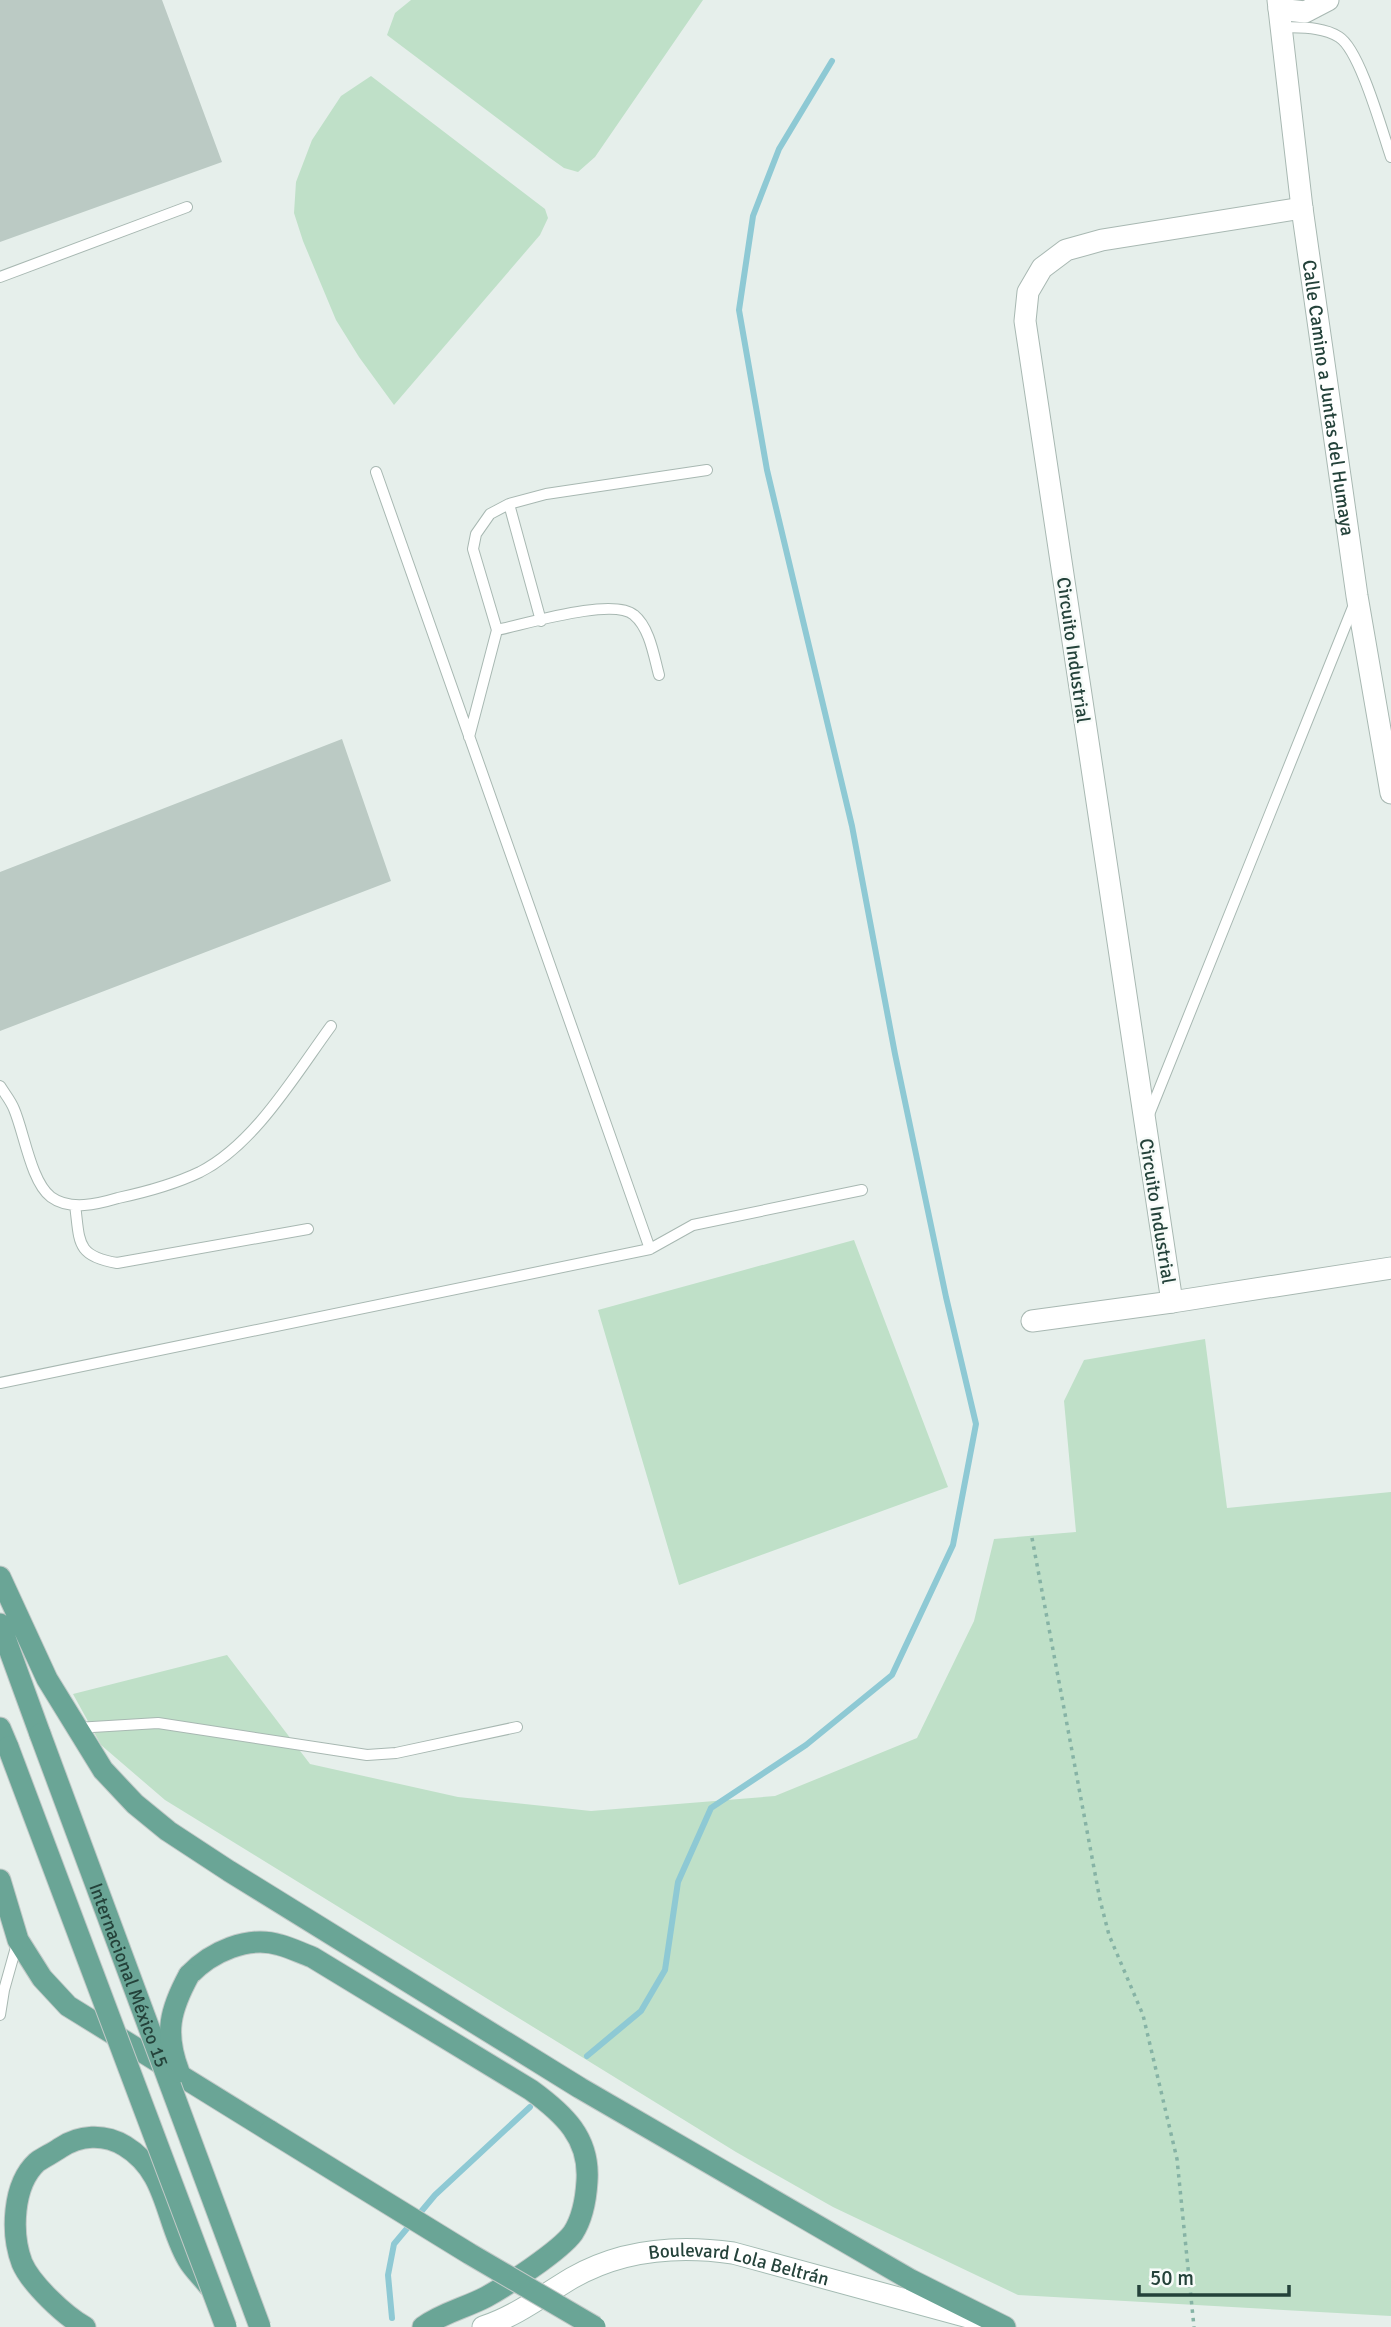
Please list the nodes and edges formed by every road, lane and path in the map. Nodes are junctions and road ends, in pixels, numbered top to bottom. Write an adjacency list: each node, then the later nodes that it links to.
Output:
1 (1328, 0): 2 (street)
2 (1279, 12): 3 (lane); 5 (street, Calle Camino a Juntas del Humaya)
3 (1391, 157)
4 (187, 207): 6 (lane)
5 (1302, 208): 10 (street, Calle Camino a Juntas del Humaya); 18 (street, Circuito Industrial)
6 (0, 277)
7 (707, 470): 9 (lane)
8 (376, 472): 14 (lane)
9 (509, 504): 11 (lane); 12 (lane)
10 (1357, 596): 15 (street, Calle Camino a Juntas del Humaya); 18 (lane)
11 (541, 621): 12 (lane); 13 (lane)
12 (497, 630): 14 (lane)
13 (659, 675)
14 (469, 737): 22 (lane)
15 (1391, 793)
16 (331, 1026): 20 (lane)
17 (0, 1086): 20 (lane)
18 (1144, 1125): 24 (street, Circuito Industrial)
19 (862, 1190): 22 (lane)
20 (75, 1205): 21 (lane)
21 (308, 1229)
22 (650, 1249): 26 (lane)
23 (1391, 1268): 24 (street, Circuito Industrial)
24 (1172, 1301): 25 (street, Circuito Industrial)
25 (1032, 1321)
26 (0, 1383)
27 (1032, 1538): 45 (path)
28 (0, 1577): 30 (main road)
29 (0, 1624): 36 (main road, Internacional México 15, bridge)
30 (76, 1727): 31 (lane); 44 (main road)
31 (517, 1727)
32 (4, 1738): 37 (main road, Internacional México 15, bridge)
33 (0, 1880): 34 (main road)
34 (18, 1940): 35 (lane); 43 (main road, bridge)
35 (0, 2015)
36 (190, 2135): 40 (main road, Internacional México 15, bridge); 41 (main road, bridge)
37 (212, 2289): 38 (main road); 39 (main road, Internacional México 15, bridge)
38 (85, 2327)
39 (226, 2327)
40 (260, 2327)
41 (423, 2327)
42 (483, 2327): 44 (street, Boulevard Lola Beltrán)
43 (595, 2327)
44 (1005, 2327)
45 (1194, 2327)

